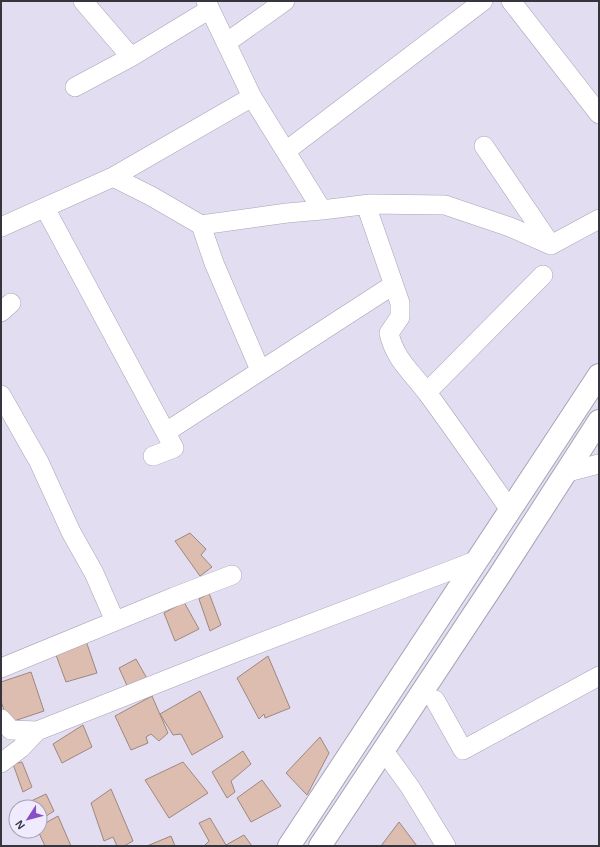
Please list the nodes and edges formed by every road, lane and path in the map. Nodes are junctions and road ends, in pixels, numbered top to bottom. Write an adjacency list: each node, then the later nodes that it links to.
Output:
1 (83, 1): 7 (street)
2 (285, 1): 6 (street)
3 (483, 1): 12 (street)
4 (511, 1): 10 (street)
5 (208, 5): 6 (street); 7 (street)
6 (226, 43): 9 (street)
7 (132, 57): 8 (street)
8 (75, 87)
9 (252, 97): 12 (street); 13 (street)
10 (599, 114)
11 (484, 146): 20 (street)
12 (286, 151): 16 (street)
13 (113, 177): 15 (street); 18 (street)
14 (366, 205): 16 (street); 20 (street); 22 (street)
15 (45, 208): 19 (street); 28 (street)
16 (322, 210): 18 (street)
17 (599, 219): 20 (street)
18 (201, 225): 23 (street)
19 (1, 227)
20 (551, 245)
21 (543, 276): 25 (street)
22 (393, 285): 23 (street); 25 (street)
23 (260, 370): 28 (street)
24 (599, 375): 32 (highway)
25 (427, 392): 32 (street)
26 (1, 395): 35 (street)
27 (599, 422): 31 (highway)
28 (166, 432): 29 (street)
29 (153, 456)
30 (599, 464): 31 (street)
31 (564, 473): 41 (highway)
32 (510, 510): 33 (highway)
33 (478, 560): 40 (street); 43 (highway)
34 (232, 575): 35 (street)
35 (115, 621): 36 (street)
36 (1, 668)
37 (599, 676): 38 (street)
38 (435, 700)
39 (1, 719): 40 (street)
40 (37, 731): 42 (street)
41 (384, 750): 44 (highway); 45 (street)
42 (1, 763)
43 (289, 846)
44 (320, 846)
45 (446, 846)

